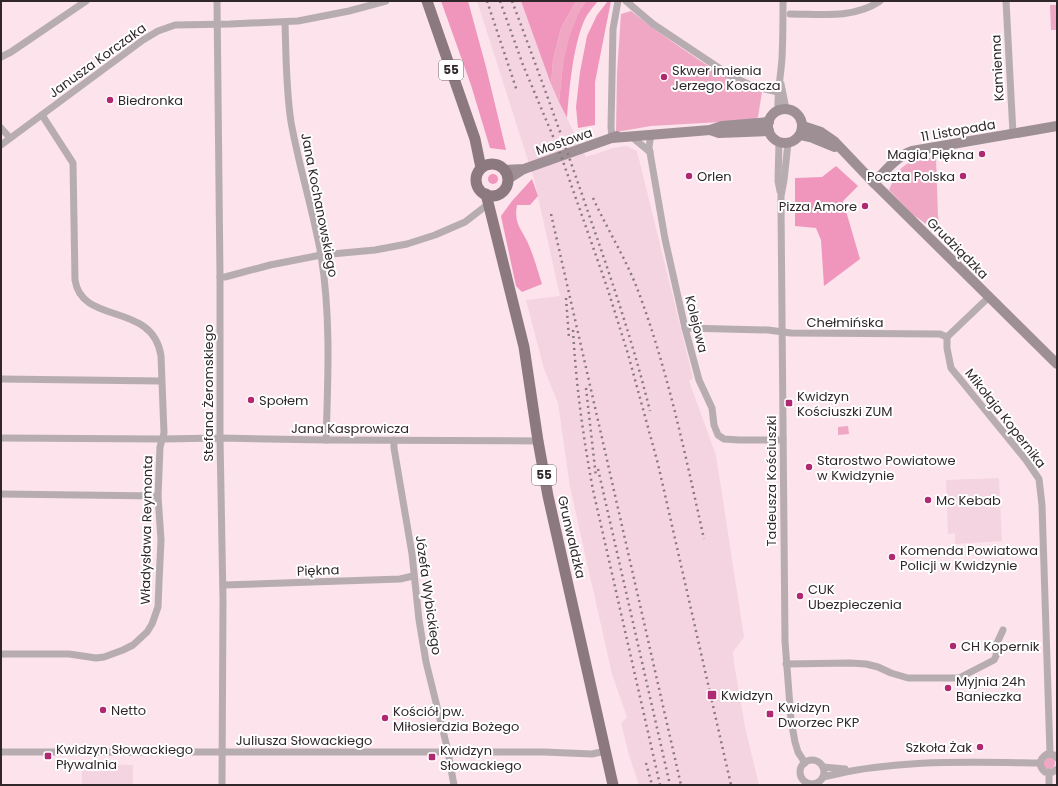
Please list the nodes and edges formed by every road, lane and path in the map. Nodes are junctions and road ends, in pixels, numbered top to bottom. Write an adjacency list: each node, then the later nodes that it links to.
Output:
1 (86, 1): 13 (street)
2 (217, 1): 12 (street, Stefana Żeromskiego)
3 (386, 1): 11 (street, Janusza Korczaka)
4 (427, 1): 30 (main road, 55)
5 (618, 1): 26 (street)
6 (626, 1): 15 (street)
7 (783, 1): 14 (street)
8 (880, 1): 10 (street)
9 (1006, 1): 23 (street, Kamienna)
10 (790, 14)
11 (285, 22): 12 (street, Janusza Korczaka); 34 (street, Jana Kochanowskiego)
12 (217, 24): 17 (street, Janusza Korczaka); 35 (street, Stefana Żeromskiego)
13 (1, 57)
14 (780, 80): 15 (street); 16 (street)
15 (778, 92): 16 (street)
16 (782, 110): 18 (street); 21 (street)
17 (42, 115): 25 (street, Janusza Korczaka); 42 (street)
18 (769, 126): 22 (street, Mostowa); 27 (street)
19 (1057, 126): 23 (street, 11 Listopada)
20 (1, 128): 25 (street)
21 (801, 130): 27 (street); 32 (street, Grudziądzka)
22 (651, 134): 24 (street, Mostowa); 26 (street, Mostowa); 29 (street, Kolejowa)
23 (1013, 134): 32 (street, 11 Listopada)
24 (632, 137): 26 (street, Mostowa); 29 (street)
25 (10, 138): 28 (street, Janusza Korczaka)
26 (612, 138): 31 (street, Mostowa)
27 (783, 142): 38 (street, Tadeusza Kościuszki)
28 (1, 145)
29 (650, 152): 37 (street, Kolejowa)
30 (485, 166): 31 (main road); 33 (main road)
31 (506, 175): 33 (main road, 55)
32 (874, 183): 36 (street, Grudziądzka)
33 (490, 198): 34 (street); 49 (main road, Grunwaldzka / 55)
34 (321, 255): 35 (street); 46 (street, Jana Kochanowskiego)
35 (220, 277): 44 (street, Stefana Żeromskiego)
36 (989, 297): 39 (street); 40 (street, Grudziądzka)
37 (685, 328): 38 (street, Chełmińska); 48 (street, Kolejowa)
38 (782, 332): 39 (street, Chełmińska); 48 (street, Tadeusza Kościuszki)
39 (947, 337): 61 (street, Mikołaja Kopernika)
40 (1057, 364)
41 (1, 379): 42 (street)
42 (161, 381): 45 (street)
43 (1, 438): 45 (street, Jana Kasprowicza)
44 (220, 438): 45 (street, Jana Kasprowicza); 46 (street, Jana Kasprowicza); 53 (street, Stefana Żeromskiego)
45 (162, 439): 51 (street, Władysława Reymonta)
46 (326, 440): 47 (street, Jana Kasprowicza)
47 (394, 440): 49 (street, Jana Kasprowicza); 52 (street, Józefa Wybickiego)
48 (783, 440): 56 (street, Tadeusza Kościuszki)
49 (538, 441): 57 (main road, Grunwaldzka / 55)
50 (1, 496): 51 (street)
51 (158, 496): 55 (street, Władysława Reymonta)
52 (413, 576): 53 (street, Piękna); 60 (street, Józefa Wybickiego)
53 (223, 585): 59 (street, Stefana Żeromskiego)
54 (1003, 630): 56 (street)
55 (1, 654)
56 (786, 664): 62 (street, Tadeusza Kościuszki)
57 (606, 751): 60 (street, Juliusza Słowackiego); 73 (main road, Grunwaldzka / 55)
58 (1, 752): 59 (street, Juliusza Słowackiego)
59 (222, 752): 60 (street, Juliusza Słowackiego); 71 (street, Stefana Żeromskiego)
60 (448, 752): 72 (street, Józefa Wybickiego)
61 (1054, 756): 63 (street)
62 (805, 763): 64 (street); 69 (street)
63 (1040, 763): 66 (street); 67 (street)
64 (823, 767): 66 (street); 68 (street)
65 (1057, 768): 67 (street)
66 (852, 770): 68 (street)
67 (1049, 773): 74 (street)
68 (823, 777): 70 (street)
69 (807, 784): 70 (street)
70 (816, 784)
71 (222, 785)
72 (454, 785)
73 (614, 785)
74 (1049, 785)

